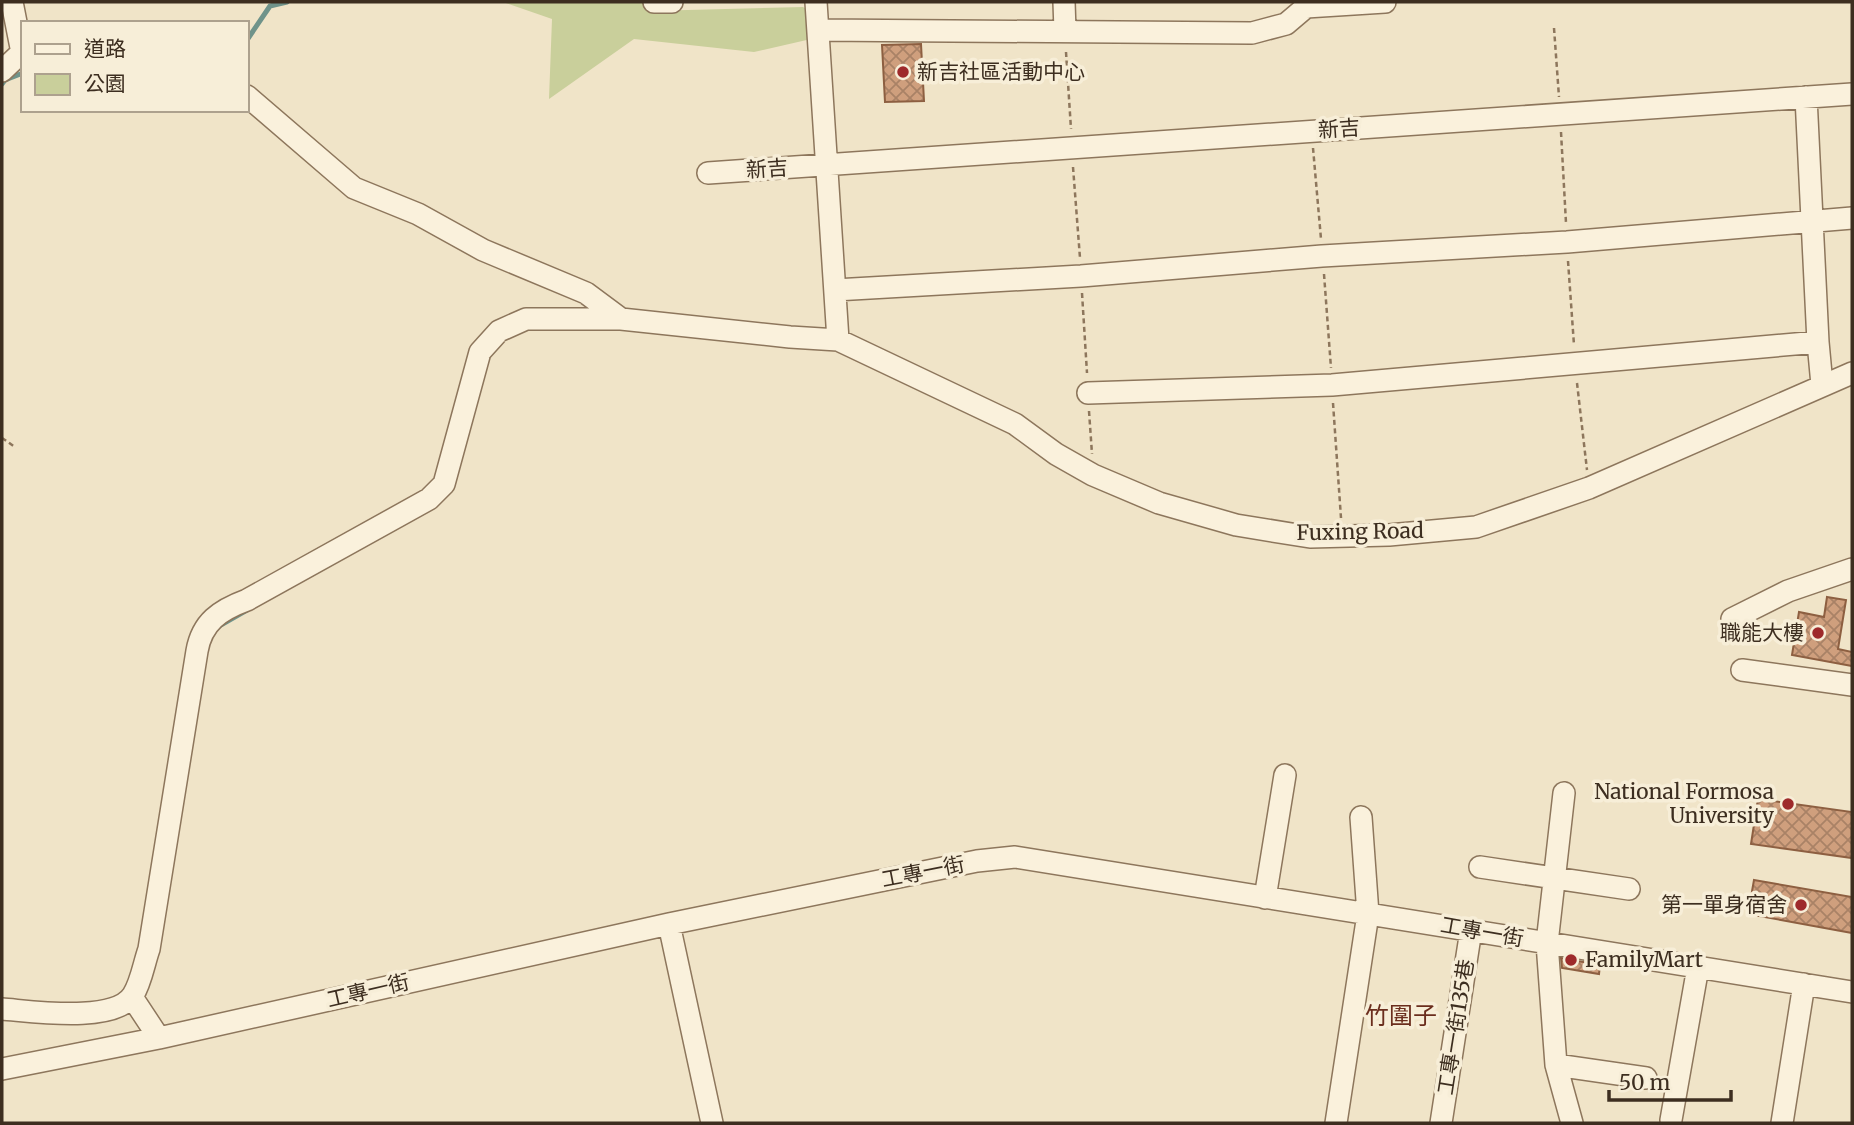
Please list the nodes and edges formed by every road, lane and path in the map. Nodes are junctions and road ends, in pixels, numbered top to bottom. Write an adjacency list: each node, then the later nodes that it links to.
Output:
1 (12, 2): 10 (street)
2 (654, 2): 3 (street)
3 (672, 2)
4 (816, 2): 8 (street)
5 (1064, 2): 9 (street)
6 (1385, 2): 7 (street)
7 (1306, 4): 9 (street)
8 (818, 30): 9 (street); 16 (street)
9 (1065, 31): 15 (path)
10 (12, 61)
11 (1852, 94): 13 (street, 新吉)
12 (248, 97): 23 (street)
13 (1806, 97): 14 (street, 新吉); 19 (street)
14 (1311, 131): 15 (street, 新吉); 20 (path)
15 (1072, 148): 16 (street, 新吉); 21 (path)
16 (827, 165): 17 (street, 新吉); 22 (street)
17 (708, 173)
18 (1852, 218): 19 (street)
19 (1812, 221): 20 (street); 25 (street)
20 (1322, 256): 21 (street); 27 (path)
21 (1081, 276): 22 (street); 29 (path)
22 (835, 290): 24 (street)
23 (621, 319): 24 (street); 52 (street)
24 (838, 340): 32 (street, Fuxing Road)
25 (1818, 342): 27 (street); 28 (street)
26 (1852, 373): 28 (street, Fuxing Road)
27 (1332, 385): 29 (street); 33 (path)
28 (1822, 385): 33 (street, Fuxing Road)
29 (1088, 393): 32 (path)
30 (2, 438): 31 (path)
31 (15, 447)
32 (1093, 474): 33 (street, Fuxing Road)
33 (1342, 536)
34 (1852, 569): 35 (street)
35 (1732, 620)
36 (1742, 670): 37 (street)
37 (1852, 685)
38 (1285, 775): 44 (street)
39 (1564, 793): 42 (street)
40 (1362, 817): 45 (street)
41 (1480, 867): 42 (street)
42 (1554, 879): 43 (street); 48 (street)
43 (1629, 889)
44 (1265, 898): 45 (street, 工專一街); 46 (street, 工專一街)
45 (1368, 914): 47 (street, 工專一街); 60 (street)
46 (669, 924): 54 (street, 工專一街); 59 (street)
47 (1471, 930): 48 (street, 工專一街); 61 (street, 工專一街135巷)
48 (1547, 943): 49 (street, 工專一街); 55 (street)
49 (1698, 967): 50 (street, 工專一街); 58 (street)
50 (1804, 984): 51 (street, 工專一街); 63 (street)
51 (1852, 992)
52 (132, 997): 53 (street); 54 (street)
53 (2, 1009)
54 (159, 1038): 56 (street, 工專一街)
55 (1556, 1065): 57 (street); 62 (street)
56 (2, 1069)
57 (1646, 1078)
58 (1671, 1120)
59 (712, 1123)
60 (1336, 1123)
61 (1441, 1123)
62 (1572, 1123)
63 (1782, 1123)

